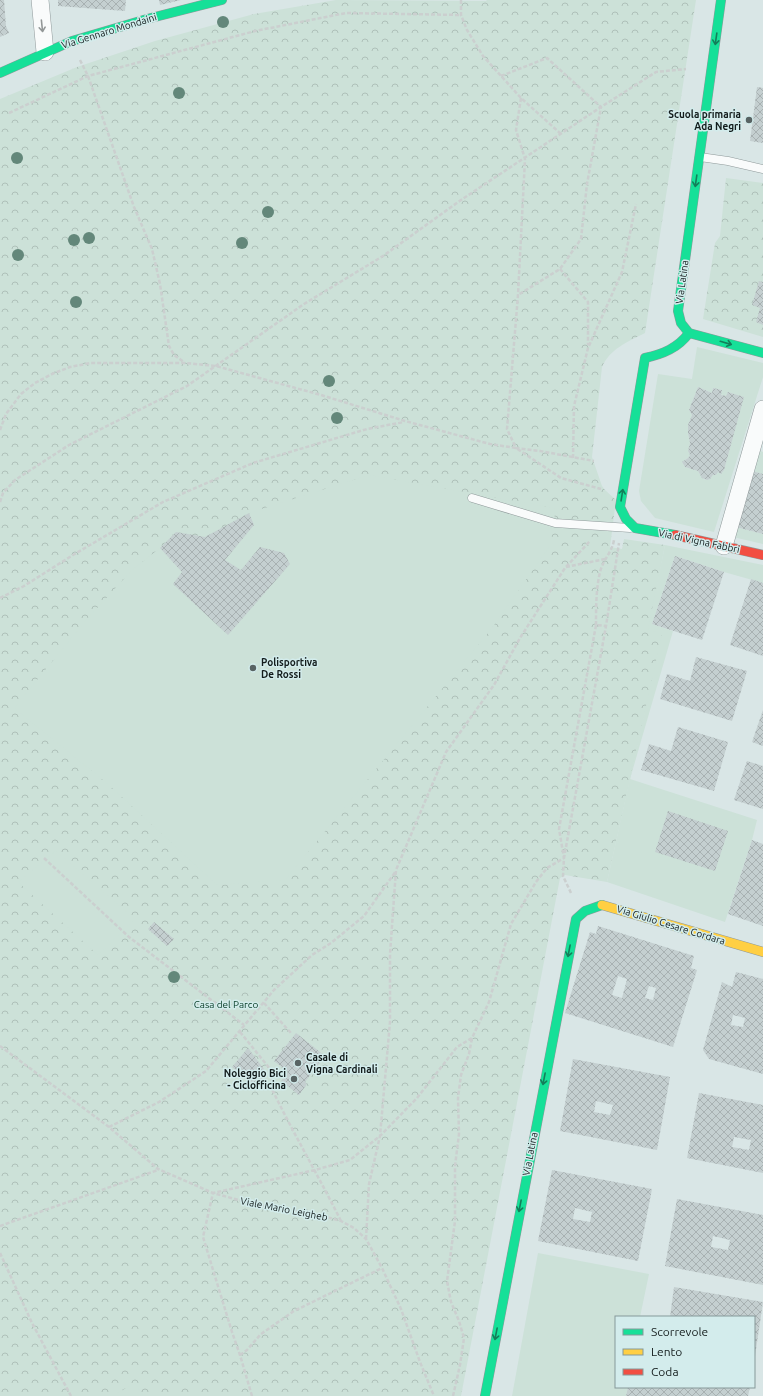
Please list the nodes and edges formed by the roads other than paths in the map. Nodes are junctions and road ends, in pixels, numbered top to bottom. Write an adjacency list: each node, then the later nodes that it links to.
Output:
1 (40, 0): 4 (street, one-way to 4)
2 (222, 0): 4 (street, Via Gennaro Mondaini)
3 (721, 0): 6 (street, Via Latina, one-way to 6)
4 (45, 52): 5 (street, Via Gennaro Mondaini)
5 (0, 73)
6 (699, 157): 7 (lane); 8 (street, Via Latina, one-way to 8)
7 (763, 169)
8 (689, 333): 9 (street, one-way to 9); 12 (street, one-way to 8)
9 (763, 353)
10 (763, 409): 13 (street)
11 (472, 498): 12 (lane)
12 (635, 528): 13 (street, Via di Vigna Fabbri)
13 (724, 546): 14 (street, Via di Vigna Fabbri)
14 (763, 555)
15 (580, 914): 16 (street, Via Giulio Cesare Cordara); 17 (street, Via Latina, one-way to 17)
16 (763, 952)
17 (485, 1396)

